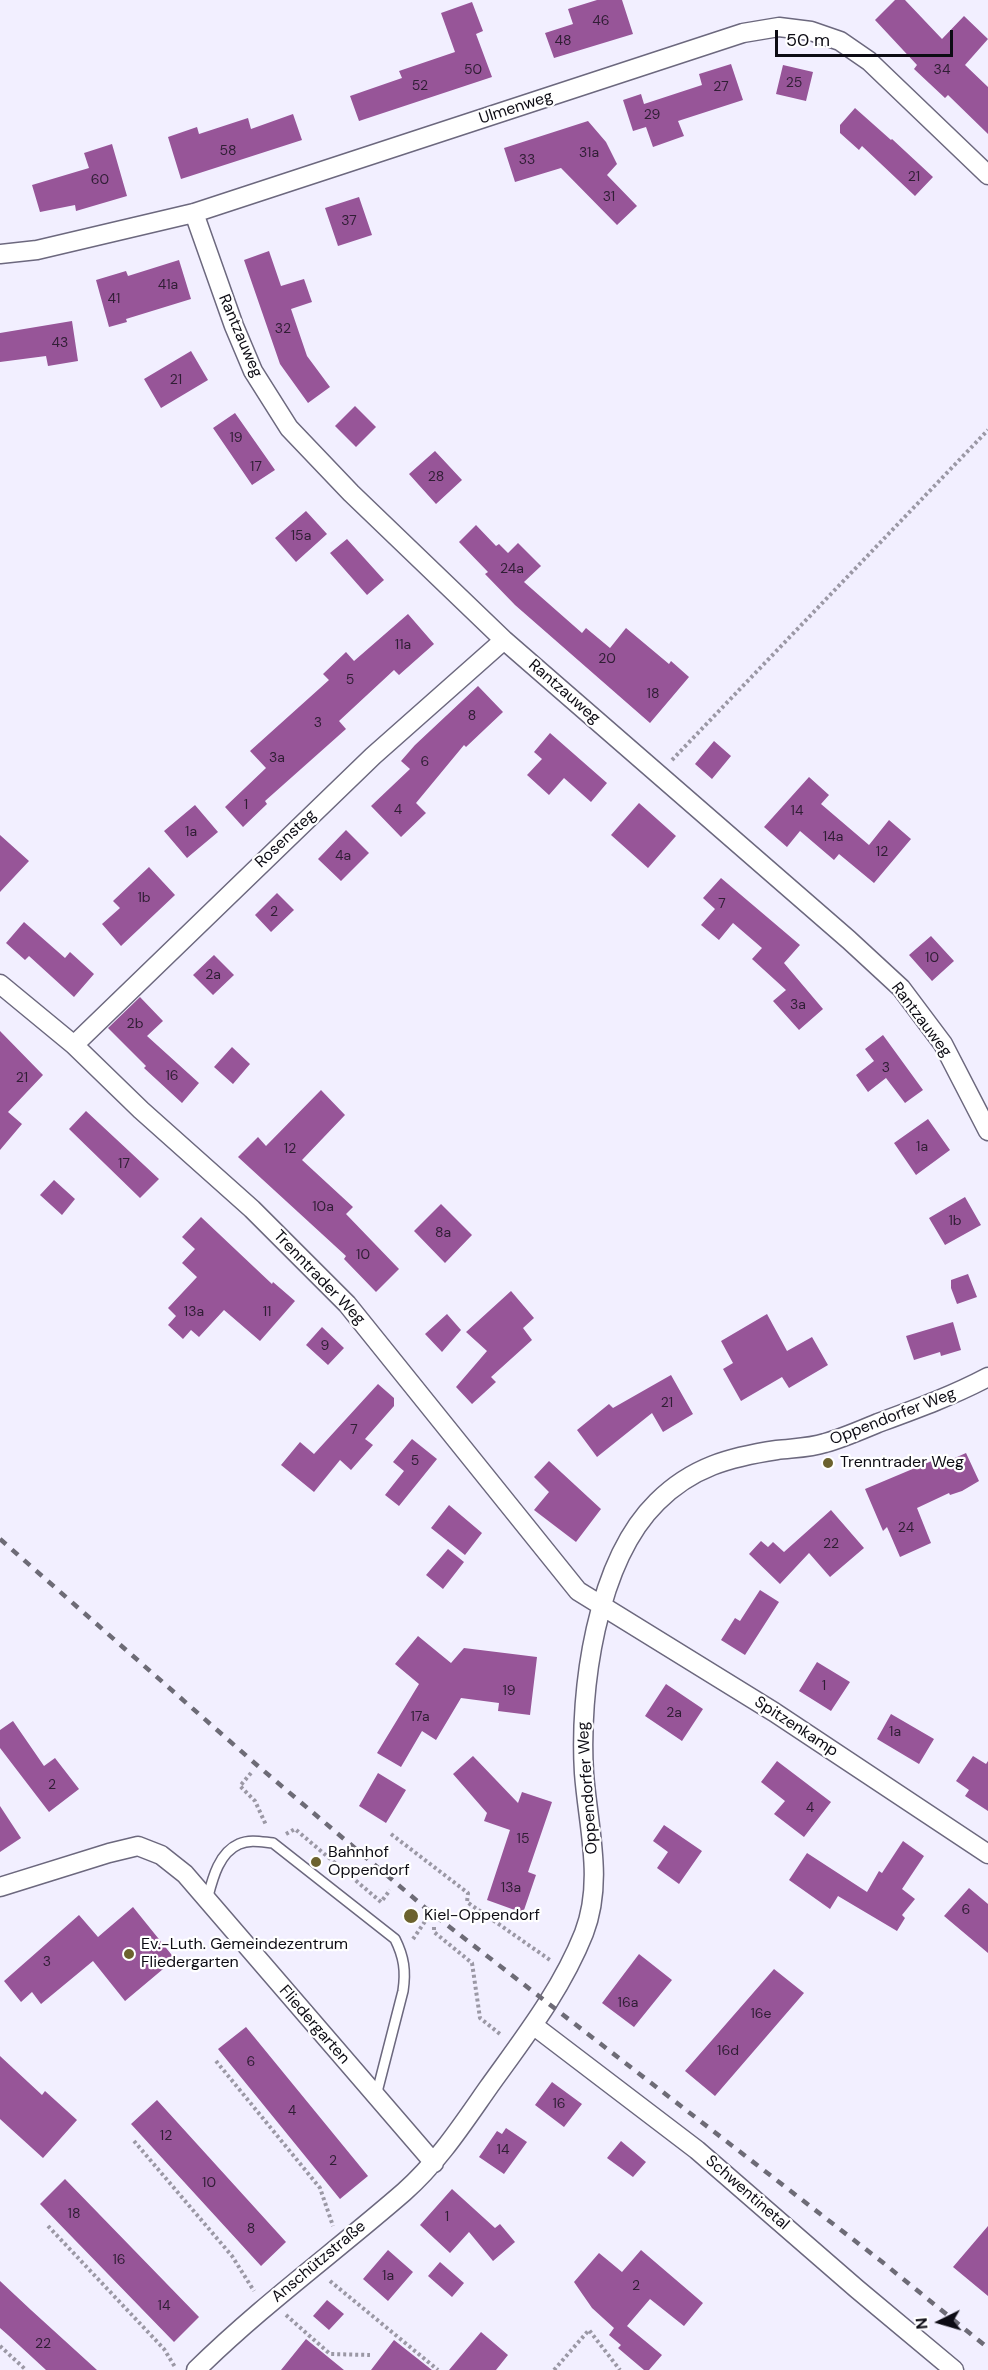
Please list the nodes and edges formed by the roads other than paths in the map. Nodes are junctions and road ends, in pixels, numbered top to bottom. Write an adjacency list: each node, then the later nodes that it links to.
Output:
1 (988, 175): 2 (street, Ulmenweg)
2 (194, 213): 3 (street, Ulmenweg); 4 (street, Rantzauweg)
3 (0, 254)
4 (504, 640): 6 (street, Rosensteg); 7 (street, Rantzauweg)
5 (0, 984): 6 (street, Trenntrader Weg)
6 (74, 1045): 9 (street, Trenntrader Weg)
7 (988, 1131)
8 (988, 1377): 9 (street, Oppendorfer Weg)
9 (601, 1606): 10 (street, Spitzenkamp); 13 (street, Oppendorfer Weg)
10 (988, 1854)
11 (0, 1887): 12 (street, Fliedergarten)
12 (207, 1900): 14 (street, Fliedergarten); 14 (lane)
13 (533, 2025): 15 (street, Oppendorfer Weg); 17 (street, Schwentinetal)
14 (376, 2096): 15 (street, Fliedergarten)
15 (438, 2158): 16 (street, Anschützstraße)
16 (196, 2370)
17 (954, 2370)

